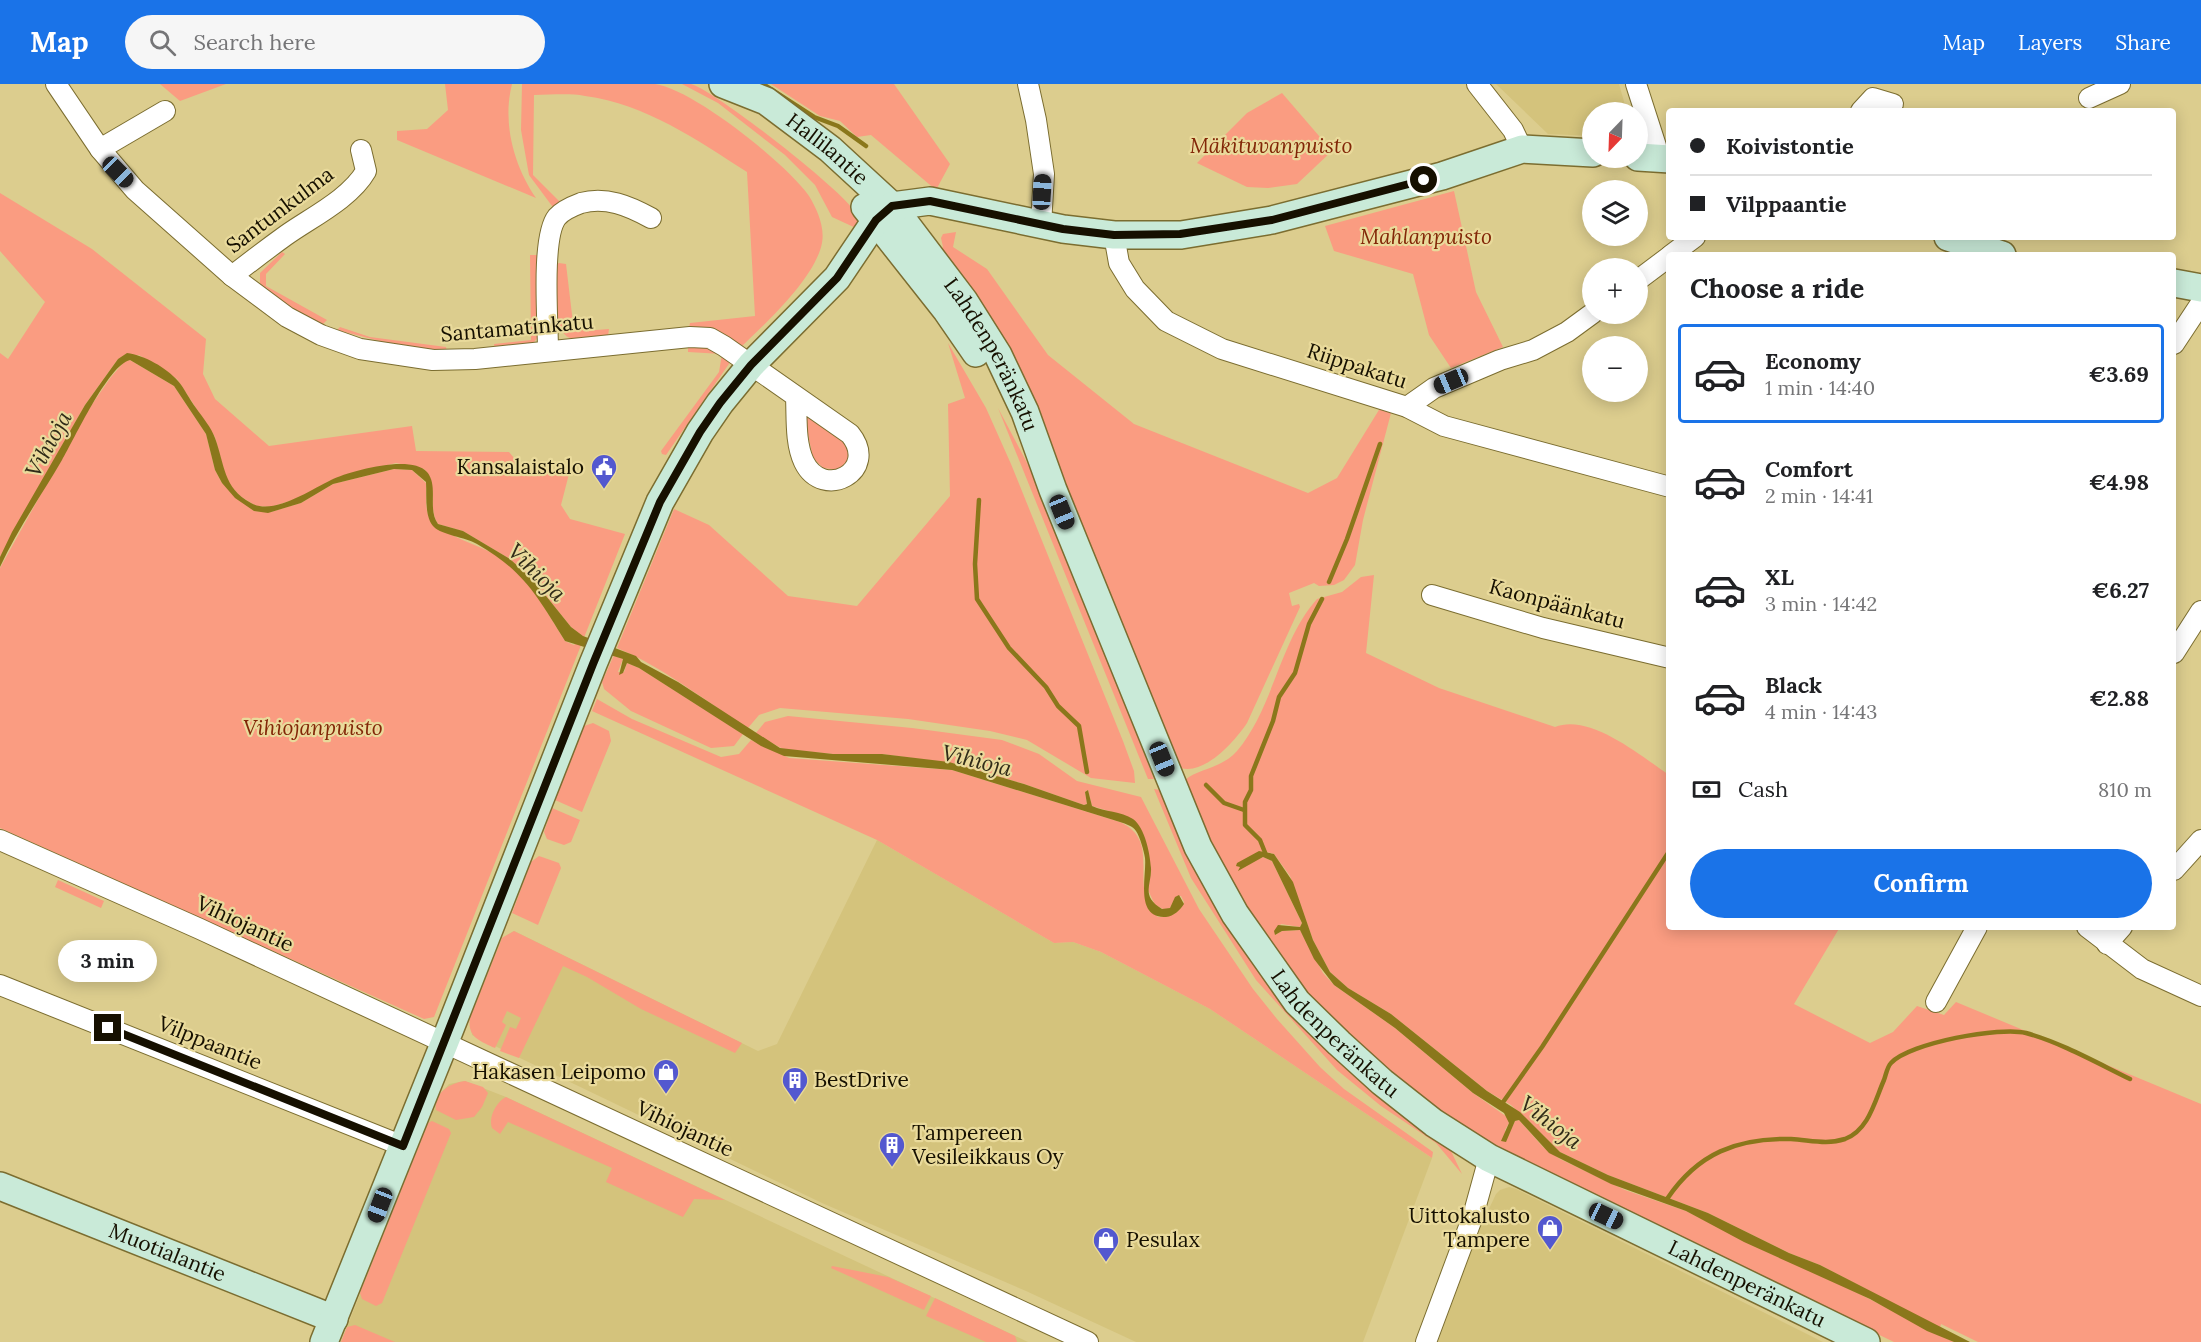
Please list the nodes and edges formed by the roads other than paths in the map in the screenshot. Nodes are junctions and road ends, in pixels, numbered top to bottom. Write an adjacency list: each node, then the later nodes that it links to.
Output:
1 (56, 84): 11 (street, Santamatinkatu)
2 (1028, 84): 19 (street)
3 (1477, 84): 12 (street)
4 (1636, 84): 15 (street)
5 (2120, 84): 7 (street)
6 (727, 86): 16 (main road, Hallilantie)
7 (2089, 98)
8 (1893, 104): 9 (street)
9 (1864, 108)
10 (165, 111): 11 (street)
11 (100, 149): 28 (street, Santamatinkatu)
12 (1522, 149): 14 (main road); 21 (main road)
13 (361, 150): 28 (street, Santunkulma)
14 (1582, 152)
15 (1654, 158)
16 (884, 213): 17 (main road); 20 (main road, Hallilantie); 29 (main road)
17 (985, 213): 19 (main road); 20 (main road)
18 (651, 218): 35 (street)
19 (1041, 225): 21 (main road)
20 (901, 235): 29 (main road); 56 (main road, Lahdenperänkatu)
21 (1114, 235): 38 (street, Riippakatu)
22 (1691, 240): 24 (street)
23 (1957, 240): 25 (main road)
24 (1676, 252)
25 (1993, 252)
26 (1666, 259): 27 (street)
27 (1648, 273)
28 (232, 276): 35 (street, Santamatinkatu)
29 (837, 278): 36 (main road)
30 (2176, 284): 31 (main road)
31 (2201, 288)
32 (2201, 303): 34 (street)
33 (1582, 321): 38 (street)
34 (2176, 341)
35 (548, 350): 36 (street, Santamatinkatu)
36 (751, 365): 37 (street, Santamatinkatu); 54 (main road)
37 (796, 397)
38 (1407, 407): 39 (street, Riippakatu)
39 (1666, 486)
40 (1432, 595): 43 (street, Kaonpäänkatu)
41 (2201, 611): 42 (street)
42 (2176, 650)
43 (1666, 657)
44 (0, 840): 54 (street, Vihiojantie)
45 (2201, 840): 46 (street)
46 (2176, 868)
47 (1975, 930): 53 (street)
48 (2091, 930): 50 (street)
49 (2119, 930): 50 (street)
50 (2107, 944): 52 (street)
51 (0, 985): 55 (street, Vilppaantie)
52 (2201, 996)
53 (1936, 1002)
54 (444, 1044): 55 (main road); 59 (street, Vihiojantie)
55 (403, 1146): 58 (main road)
56 (1489, 1158): 60 (street); 61 (main road, Lahdenperänkatu)
57 (0, 1186): 58 (main road, Muotialantie)
58 (329, 1330)
59 (1088, 1342)
60 (1426, 1342)
61 (1866, 1342)

